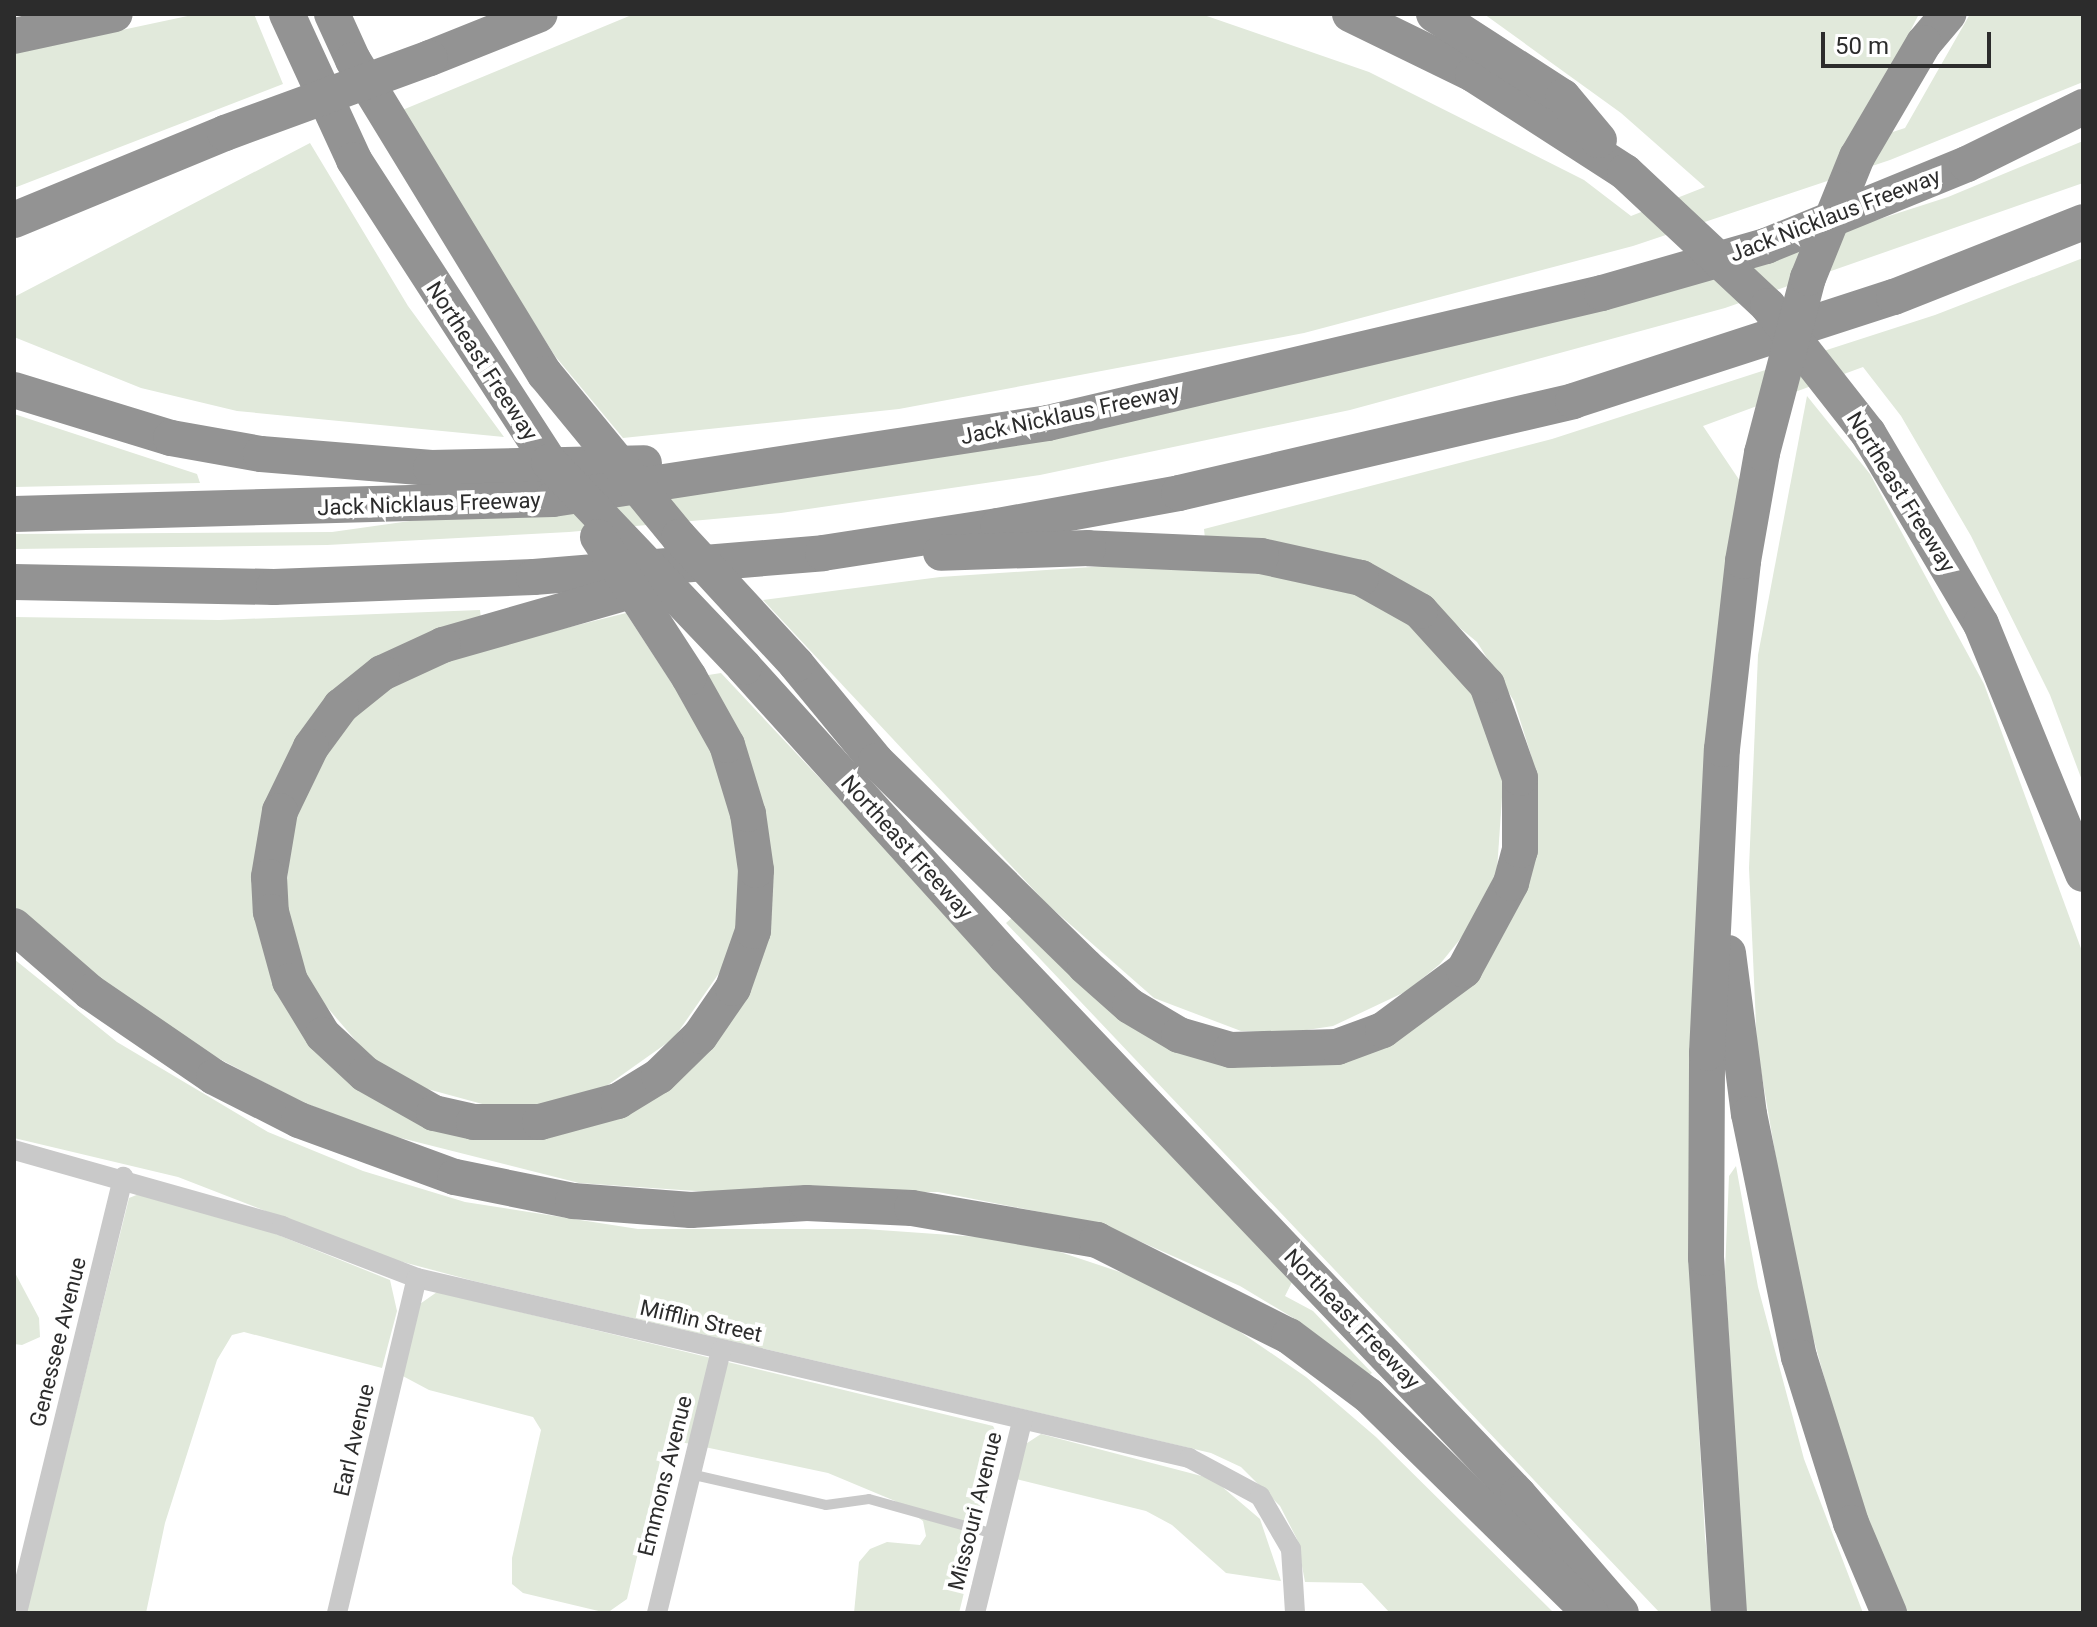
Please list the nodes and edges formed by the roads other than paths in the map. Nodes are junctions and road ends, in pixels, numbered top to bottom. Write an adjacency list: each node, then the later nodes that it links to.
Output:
1 (115, 14): 8 (highway)
2 (287, 14): 14 (highway, Northeast Freeway)
3 (332, 14): 17 (highway, bridge)
4 (540, 14): 11 (highway, bridge)
5 (1350, 14): 10 (highway)
6 (1434, 14): 10 (highway)
7 (1948, 14): 20 (highway, bridge)
8 (14, 36)
9 (2083, 107): 15 (highway, Jack Nicklaus Freeway)
10 (1625, 172): 21 (highway, Northeast Freeway, bridge)
11 (14, 220)
12 (2083, 222): 17 (highway)
13 (14, 390): 15 (highway)
14 (549, 462): 18 (highway, bridge); 37 (highway, Northeast Freeway, bridge)
15 (725, 470): 16 (highway, Jack Nicklaus Freeway)
16 (14, 514)
17 (823, 553): 18 (highway)
18 (734, 562): 19 (highway)
19 (14, 582)
20 (1717, 864): 30 (highway); 38 (highway)
21 (2083, 874)
22 (14, 926): 36 (highway)
23 (14, 1150): 24 (street, Mifflin Street)
24 (123, 1177): 25 (street, Mifflin Street); 32 (street, Genessee Avenue)
25 (417, 1278): 26 (street, Mifflin Street); 33 (street, Earl Avenue)
26 (721, 1350): 27 (street, Mifflin Street); 28 (street, Emmons Avenue)
27 (1022, 1421): 29 (street, Missouri Avenue); 31 (street, Mifflin Street)
28 (690, 1474): 29 (lane); 34 (street, Emmons Avenue)
29 (994, 1534): 35 (street, Missouri Avenue)
30 (1728, 1604)
31 (1295, 1611)
32 (17, 1613)
33 (337, 1613)
34 (657, 1613)
35 (975, 1613)
36 (1591, 1613)
37 (1621, 1613)
38 (1889, 1613)

